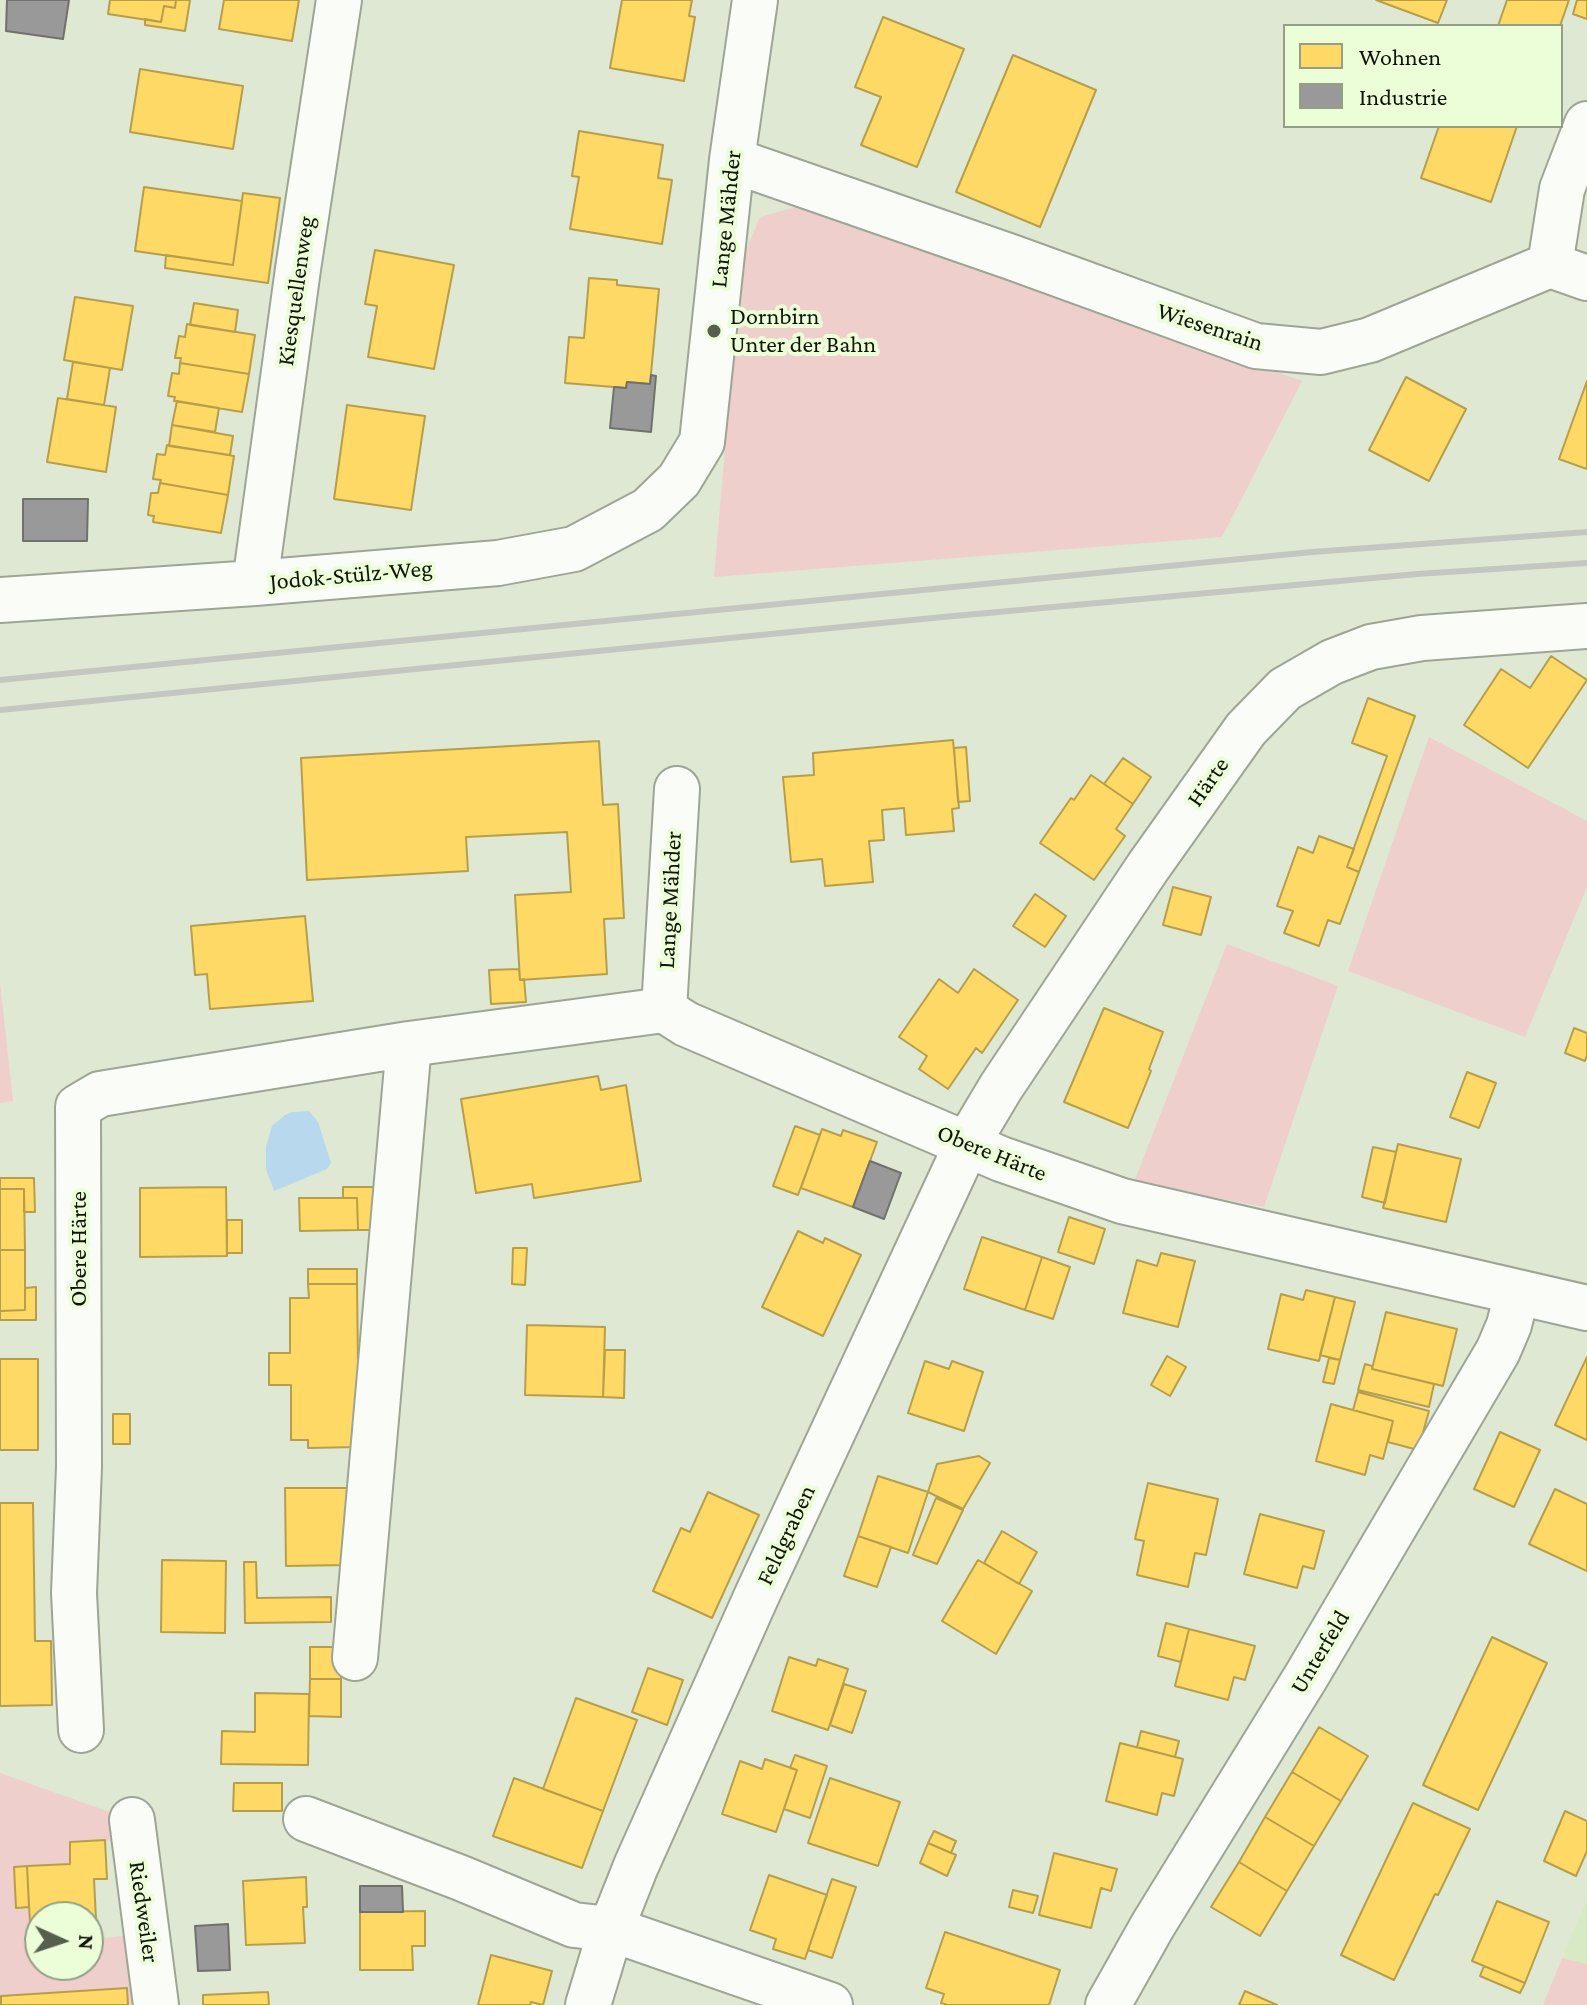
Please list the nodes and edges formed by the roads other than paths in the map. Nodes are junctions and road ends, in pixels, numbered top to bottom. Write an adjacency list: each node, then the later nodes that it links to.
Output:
1 (339, 0): 7 (street, Kiesquellenweg)
2 (755, 0): 4 (street, Lange Mähder)
3 (1587, 124): 5 (street, Wiesenrain)
4 (732, 160): 5 (street, Wiesenrain); 6 (street, Lange Mähder)
5 (1568, 271)
6 (679, 480): 7 (street, Jodok-Stülz-Weg)
7 (255, 583): 8 (street, Jodok-Stülz-Weg)
8 (0, 600)
9 (1587, 626): 13 (street, Härte)
10 (677, 789): 11 (street, Lange Mähder)
11 (664, 1010): 12 (street, Obere Härte); 13 (street, Obere Härte)
12 (409, 1044): 16 (street); 17 (street, Obere Härte)
13 (967, 1144): 14 (street, Obere Härte); 20 (street, Feldgraben)
14 (1517, 1293): 15 (street, Obere Härte); 24 (street, Unterfeld)
15 (1587, 1308)
16 (355, 1658)
17 (81, 1730)
18 (306, 1819): 20 (street)
19 (132, 1820): 21 (street, Riedweiler)
20 (611, 1929): 22 (street, Feldgraben); 23 (street)
21 (156, 2005)
22 (588, 2005)
23 (830, 2005)
24 (1108, 2005)

